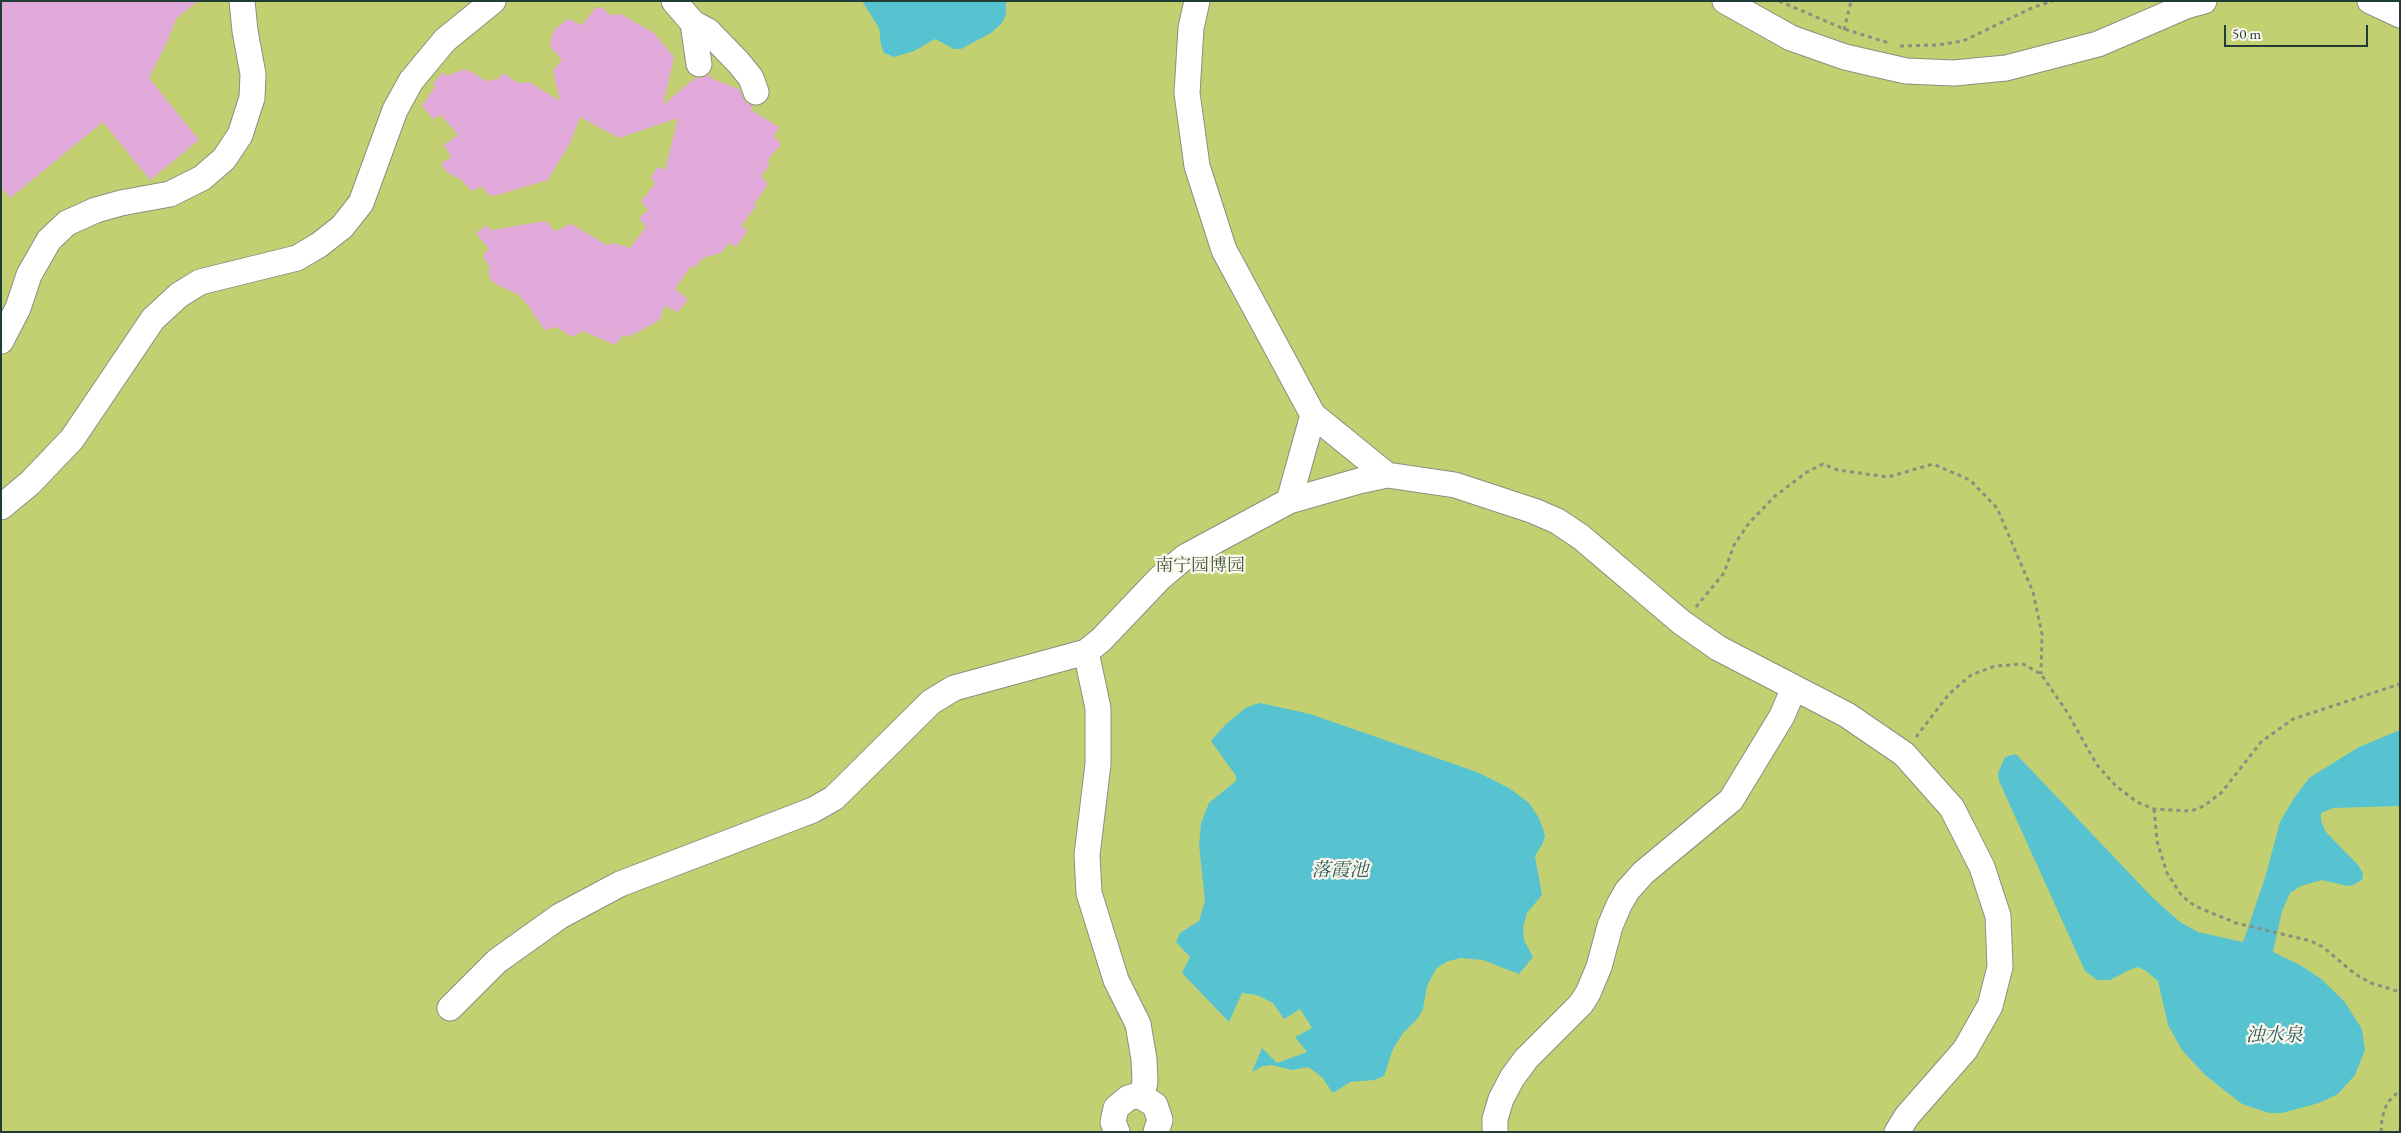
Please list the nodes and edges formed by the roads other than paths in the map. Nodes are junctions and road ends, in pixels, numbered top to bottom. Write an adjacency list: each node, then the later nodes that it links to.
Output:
1 (242, 1): 12 (street)
2 (492, 1): 16 (street)
3 (674, 1): 9 (street)
4 (1197, 1): 13 (street)
5 (1725, 1): 6 (street)
6 (2204, 1)
7 (2370, 1): 8 (street)
8 (2400, 15)
9 (693, 23): 10 (street); 11 (street)
10 (699, 64)
11 (756, 92)
12 (1, 341)
13 (1312, 415): 14 (street); 15 (street)
14 (1387, 475): 15 (street); 18 (street)
15 (1289, 501): 17 (street)
16 (1, 507)
17 (1086, 652): 19 (street); 20 (street)
18 (1794, 688): 23 (street); 24 (street)
19 (450, 1008)
20 (1142, 1097): 21 (street); 22 (street)
21 (1117, 1132)
22 (1156, 1132)
23 (1495, 1132)
24 (1897, 1132)

